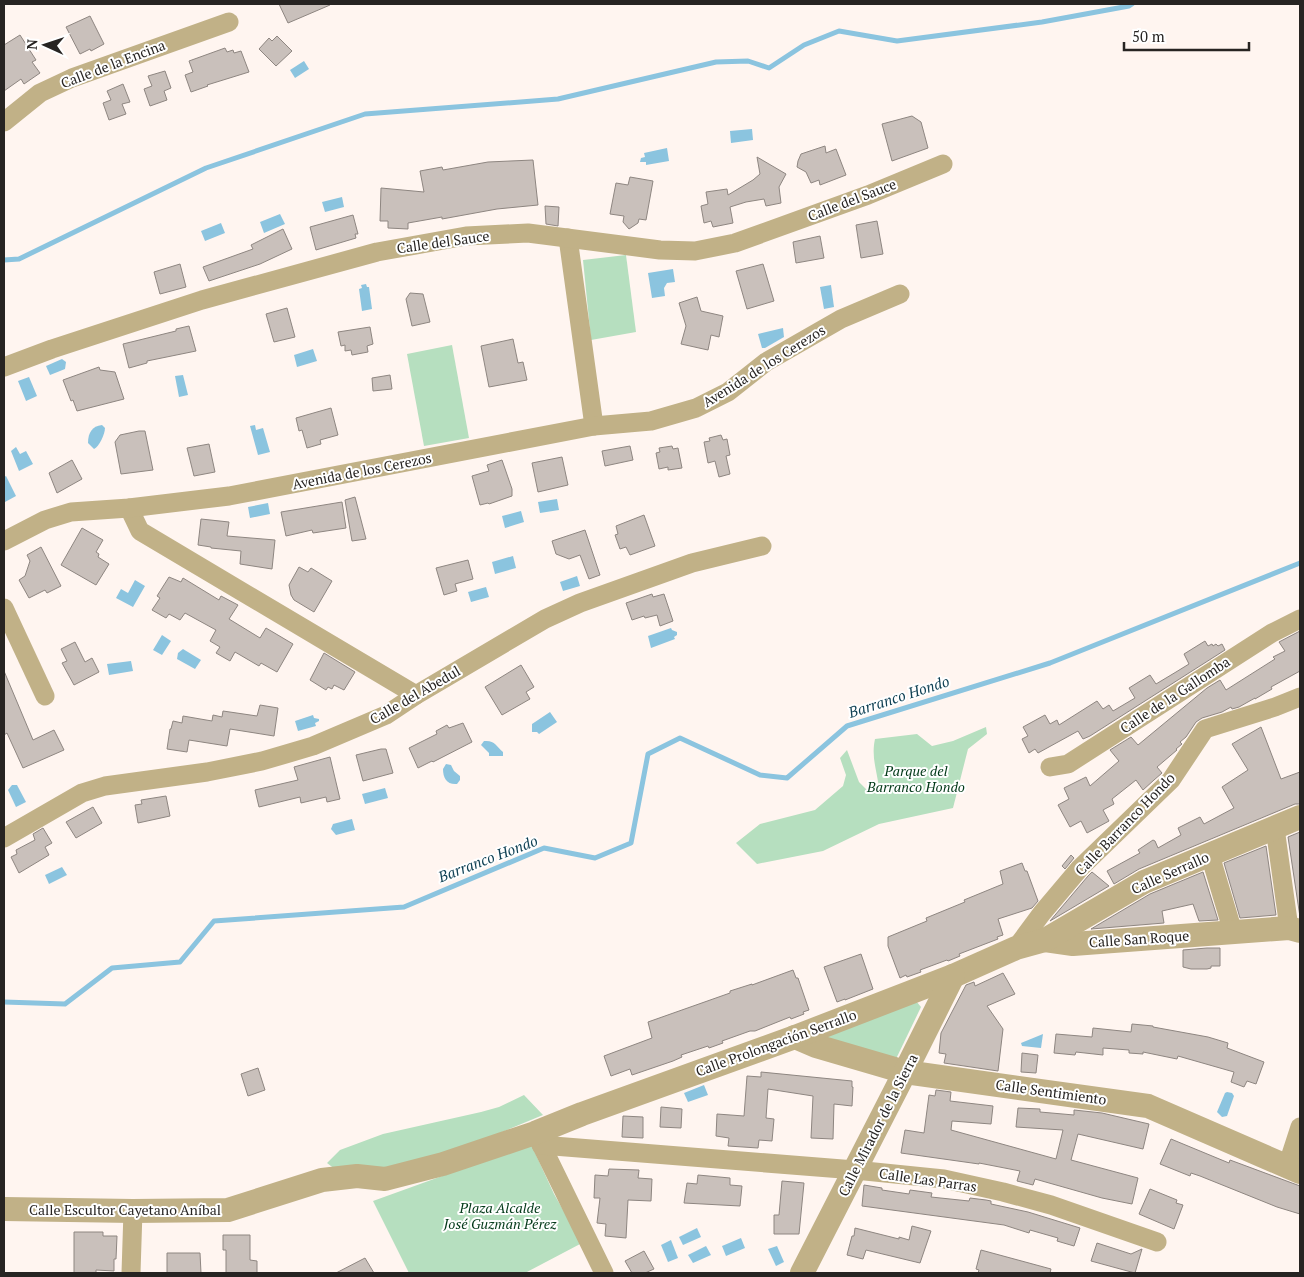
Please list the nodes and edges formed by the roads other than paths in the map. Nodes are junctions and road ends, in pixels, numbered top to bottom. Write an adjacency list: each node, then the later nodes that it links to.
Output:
1 (229, 22): 2 (street, Calle de la Encina)
2 (4, 122)
3 (943, 164): 4 (street, Calle del Sauce)
4 (568, 238): 6 (street, Calle del Sauce); 7 (street)
5 (900, 294): 7 (street, Avenida de los Cerezos)
6 (4, 367)
7 (594, 426): 8 (street, Avenida de los Cerezos)
8 (128, 508): 9 (street, Avenida de los Cerezos); 13 (street)
9 (4, 541)
10 (762, 546): 13 (street, Calle del Abedul)
11 (4, 608): 14 (street)
12 (1300, 619): 16 (street, Calle de la Gallomba)
13 (416, 695): 19 (street, Calle del Abedul)
14 (45, 696)
15 (1300, 697): 24 (street, Calle Barranco Hondo)
16 (1050, 768)
17 (1300, 817): 18 (street, Calle Serrallo)
18 (1275, 828): 20 (street, Calle Serrallo); 21 (street, Calle San Roque)
19 (4, 838)
20 (1210, 855): 22 (street); 23 (street, Calle Serrallo)
21 (1295, 930): 22 (street, Calle San Roque)
22 (1233, 932): 23 (street, Calle San Roque)
23 (1045, 940): 24 (street, Calle Serrallo)
24 (1016, 948): 25 (street, Calle Prolongación Serrallo)
25 (952, 976): 26 (street, Calle Prolongación Serrallo); 27 (street, Calle Mirador de la Sierra)
26 (795, 1037): 27 (street, Calle Sentimiento); 29 (street, Calle Prolongación Serrallo)
27 (905, 1072): 30 (street, Calle Sentimiento); 31 (street, Calle Mirador de la Sierra)
28 (1300, 1127): 30 (street)
29 (538, 1139): 31 (street, Calle Las Parras); 33 (street, Calle Escultor Cayetano Aníbal); 36 (street)
30 (1294, 1169)
31 (854, 1170): 34 (street, Calle Las Parras); 37 (street, Calle Mirador de la Sierra)
32 (4, 1209): 33 (street, Calle Escultor Cayetano Aníbal)
33 (133, 1211): 35 (street)
34 (1157, 1242)
35 (131, 1273)
36 (604, 1273)
37 (802, 1273)

